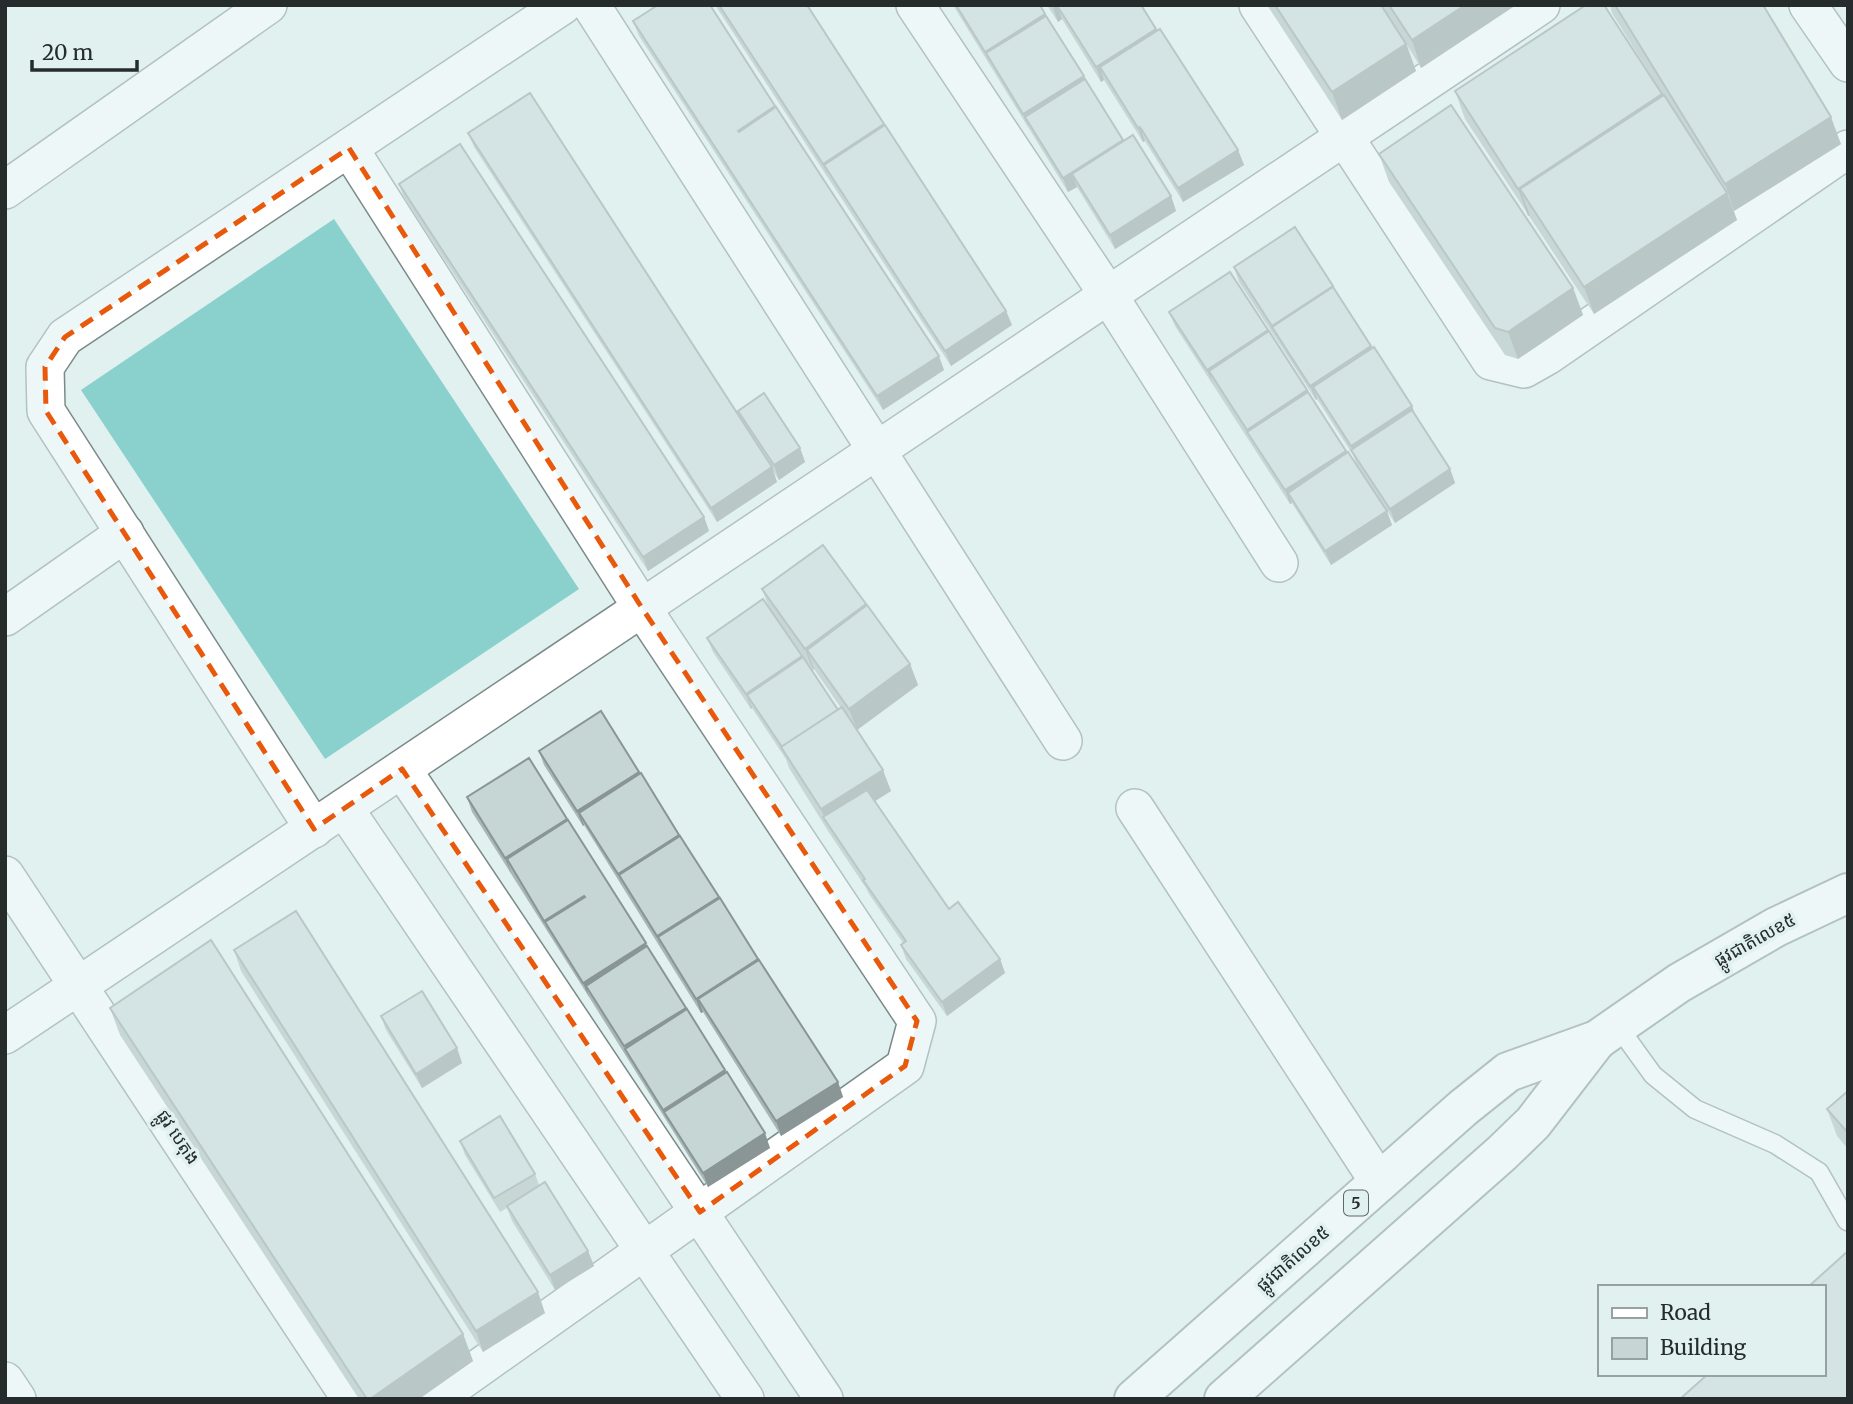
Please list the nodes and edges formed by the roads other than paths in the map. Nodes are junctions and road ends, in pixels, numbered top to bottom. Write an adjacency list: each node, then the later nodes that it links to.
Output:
1 (268, 5): 12 (street)
2 (564, 5): 10 (street)
3 (591, 5): 14 (street)
4 (915, 5): 13 (street)
5 (1258, 5): 9 (street)
6 (1541, 5): 9 (street)
7 (1808, 5): 8 (street)
8 (1848, 63)
9 (1344, 137): 11 (street); 13 (street)
10 (349, 148): 15 (street); 17 (street)
11 (1848, 149)
12 (5, 190)
13 (1108, 296): 14 (street); 16 (street)
14 (877, 451): 17 (street); 19 (street)
15 (125, 533): 18 (street); 23 (street)
16 (1279, 563)
17 (642, 608): 20 (street); 32 (street)
18 (5, 617)
19 (1063, 741)
20 (402, 769): 21 (street); 32 (street)
21 (344, 808): 23 (street); 34 (street)
22 (1135, 808): 31 (street)
23 (314, 829): 26 (street)
24 (5, 875): 26 (street, ផ្លូវ បេតុង)
25 (1848, 893): 27 (highway, ផ្លូវជាតិលេខ៥ / 5)
26 (78, 986): 28 (street); 37 (street, ផ្លូវ បេតុង)
27 (1607, 1033): 29 (highway, ផ្លូវជាតិលេខ៥ / 5); 30 (highway, ផ្លូវជាតិលេខ៥ / 5); 33 (lane)
28 (5, 1035)
29 (1462, 1108): 30 (highway); 31 (highway, ផ្លូវជាតិលេខ៥ / 5)
30 (1502, 1153): 42 (highway, ផ្លូវជាតិលេខ៥ / 5)
31 (1379, 1182): 41 (highway, ផ្លូវជាតិលេខ៥ / 5)
32 (699, 1212): 34 (street); 40 (street)
33 (1847, 1221)
34 (645, 1251): 38 (street); 39 (street)
35 (5, 1381): 36 (street)
36 (17, 1399)
37 (351, 1399)
38 (435, 1399)
39 (745, 1399)
40 (824, 1399)
41 (1134, 1399)
42 (1224, 1399)

